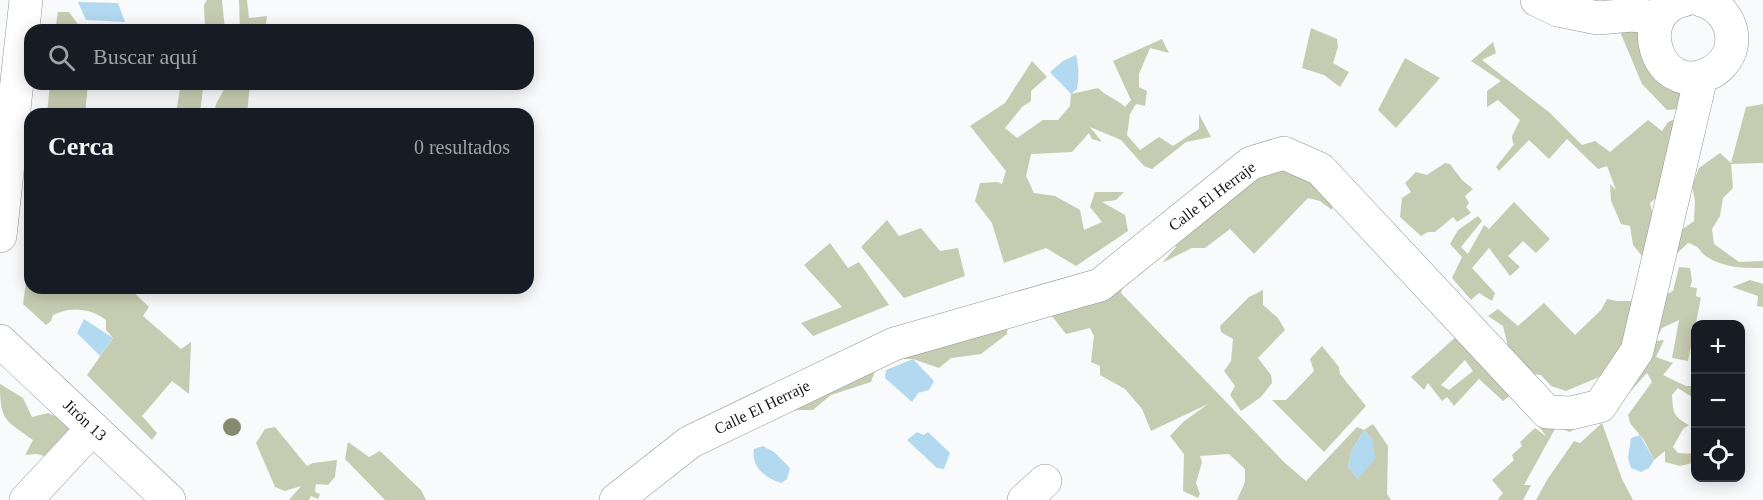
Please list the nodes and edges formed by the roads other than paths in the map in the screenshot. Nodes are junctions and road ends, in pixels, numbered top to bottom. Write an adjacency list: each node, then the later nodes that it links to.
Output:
1 (26, 0): 6 (street)
2 (1536, 0): 4 (street)
3 (1701, 0): 5 (street)
4 (1672, 9): 5 (street)
5 (1701, 77): 12 (street, Calle El Herraje)
6 (7, 123): 7 (street)
7 (0, 236)
8 (0, 341): 9 (street, Jirón 13)
9 (93, 428): 10 (street); 11 (street, Jirón 13)
10 (26, 500)
11 (169, 500)
12 (616, 500)

